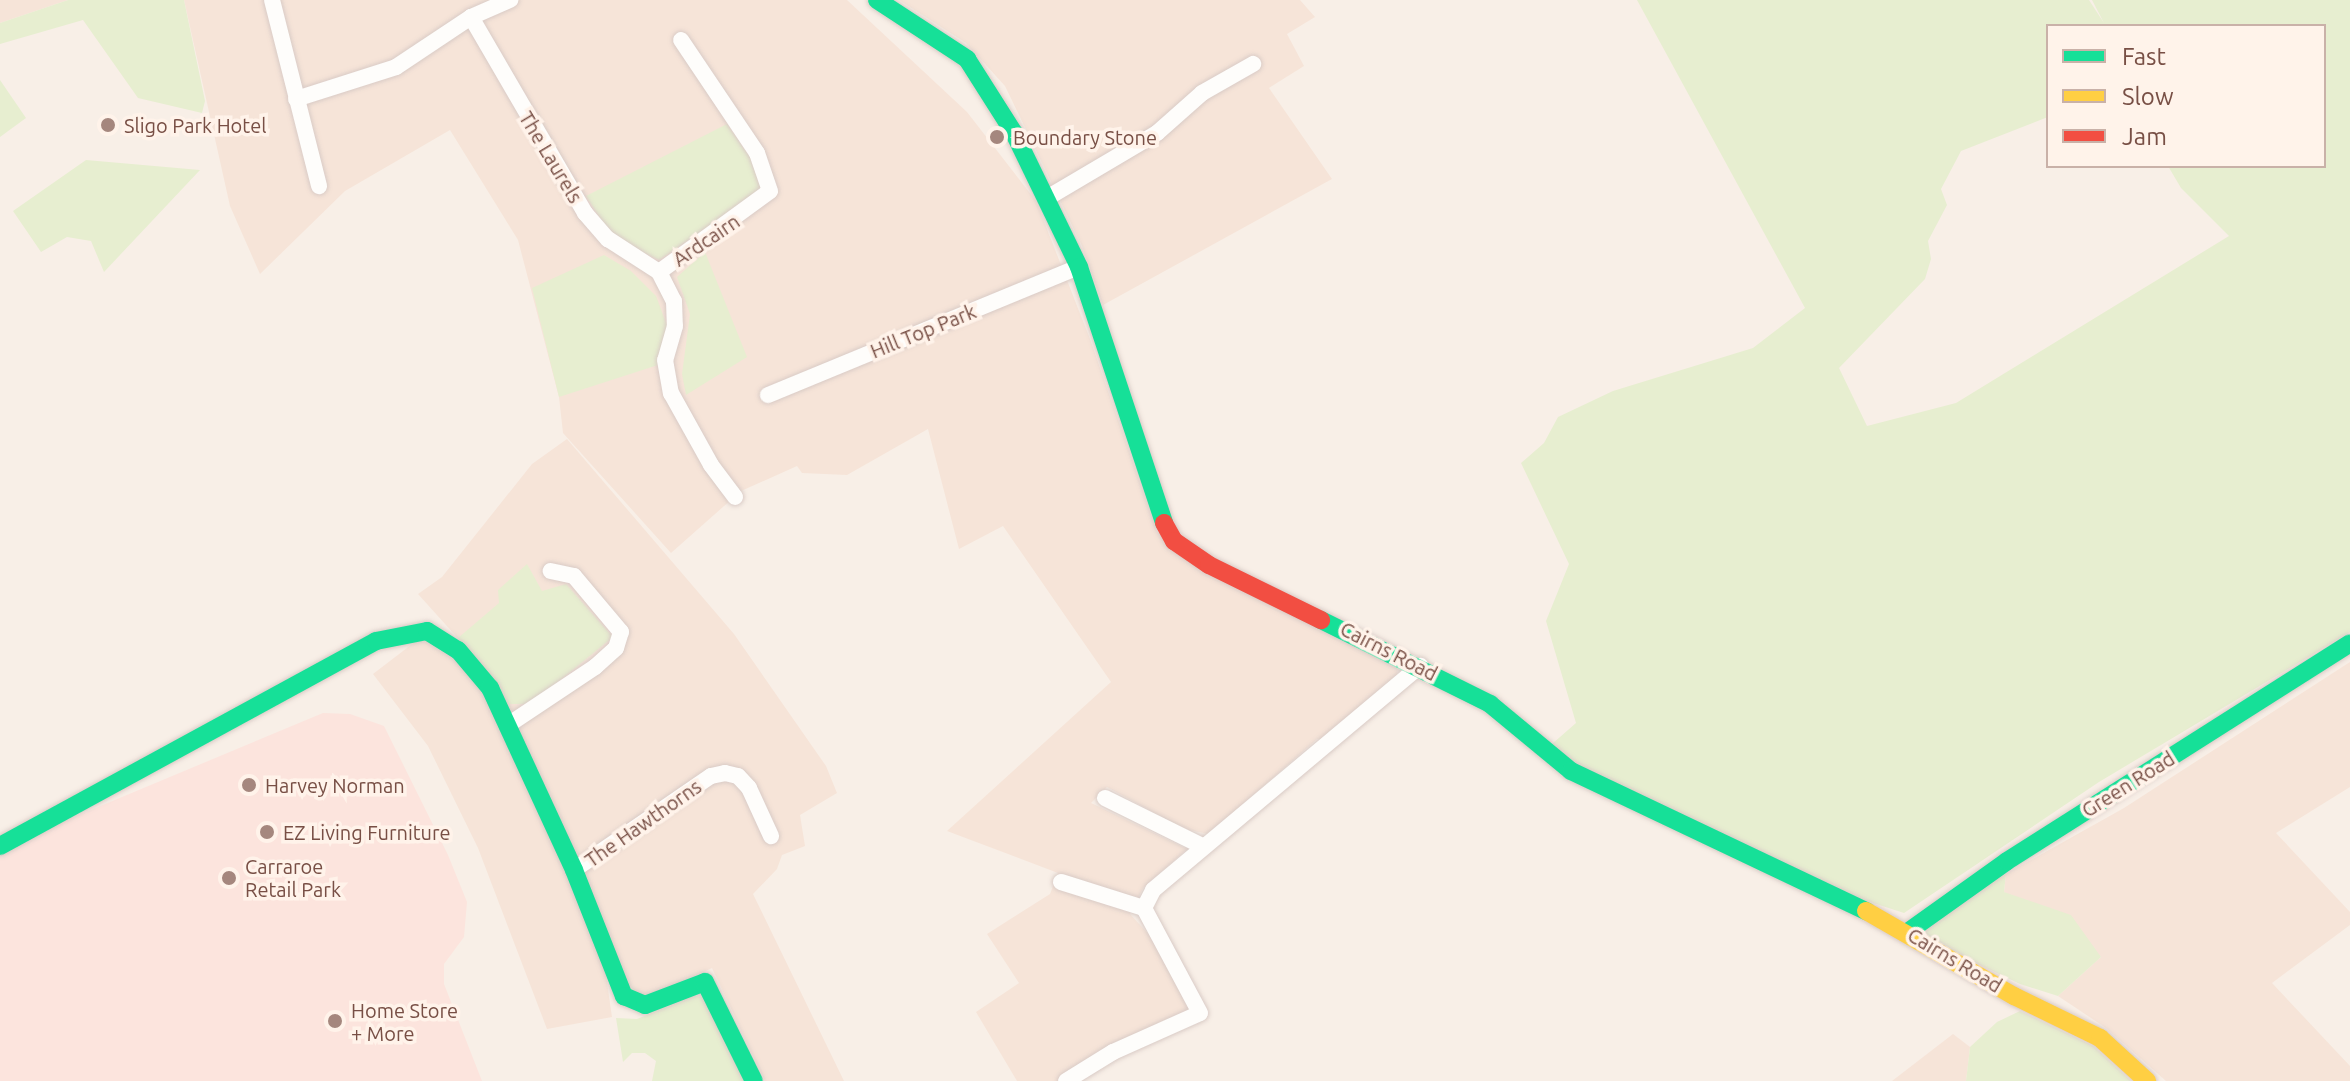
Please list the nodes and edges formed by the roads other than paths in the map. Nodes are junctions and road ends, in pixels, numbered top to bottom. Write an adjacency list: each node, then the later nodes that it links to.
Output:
1 (272, 0): 7 (street)
2 (510, 0): 4 (street)
3 (877, 0): 9 (street, Cairns Road)
4 (471, 17): 7 (street); 11 (street, The Laurels)
5 (681, 40): 11 (street, Ardcairn)
6 (1253, 64): 9 (street)
7 (296, 99): 8 (street)
8 (319, 186)
9 (1047, 198): 10 (street, Cairns Road)
10 (1079, 267): 12 (street, Hill Top Park); 16 (street, Cairns Road)
11 (659, 272): 13 (street, Ardcairn)
12 (768, 395)
13 (735, 497)
14 (551, 571): 17 (street)
15 (2350, 643): 25 (street, Green Road)
16 (1420, 666): 21 (street); 25 (street, Cairns Road)
17 (508, 725): 20 (street, The Hawthorns); 22 (street, The Hawthorns)
18 (1105, 798): 21 (street)
19 (771, 836): 22 (street, The Hawthorns)
20 (0, 846)
21 (1204, 847): 24 (street)
22 (574, 870): 26 (street, The Hawthorns)
23 (1061, 882): 24 (street)
24 (1144, 908): 27 (street)
25 (1909, 931): 28 (street, Cairns Road)
26 (754, 1081)
27 (1066, 1081)
28 (2147, 1081)

